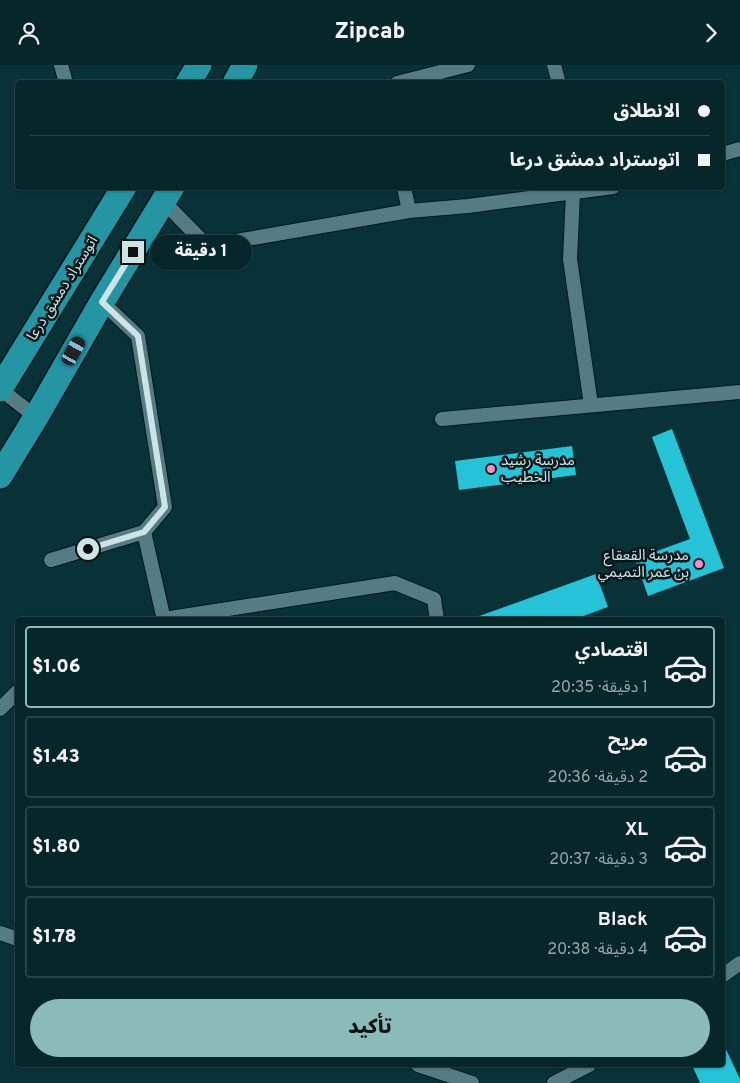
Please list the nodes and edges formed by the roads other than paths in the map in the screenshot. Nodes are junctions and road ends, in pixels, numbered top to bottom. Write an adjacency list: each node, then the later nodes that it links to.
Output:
1 (61, 65): 6 (street)
2 (199, 65): 7 (highway)
3 (245, 65): 8 (highway)
4 (468, 65): 9 (street)
5 (554, 65): 10 (street)
6 (65, 80)
7 (190, 80)
8 (236, 80)
9 (409, 80)
10 (558, 80)
11 (740, 149): 12 (street)
12 (725, 153)
13 (122, 190): 20 (highway, اتوستراد دمشق درعا)
14 (404, 190): 18 (street)
15 (586, 190): 16 (street)
16 (573, 193): 18 (street); 22 (street)
17 (168, 195): 18 (street); 19 (highway)
18 (408, 211)
19 (102, 302): 23 (highway); 26 (street)
20 (0, 389): 23 (street)
21 (740, 392): 22 (street)
22 (591, 405): 24 (street)
23 (36, 417): 25 (highway)
24 (442, 419)
25 (0, 476)
26 (144, 532): 27 (street); 28 (street)
27 (51, 560)
28 (163, 617)
29 (183, 617): 30 (street)
30 (437, 617)
31 (15, 694): 32 (street)
32 (0, 709)
33 (0, 933): 34 (street)
34 (15, 938)
35 (740, 963): 36 (street)
36 (725, 974)
37 (424, 1067): 40 (street)
38 (459, 1067): 40 (street)
39 (585, 1067): 41 (street)
40 (466, 1081)
41 (554, 1083)

